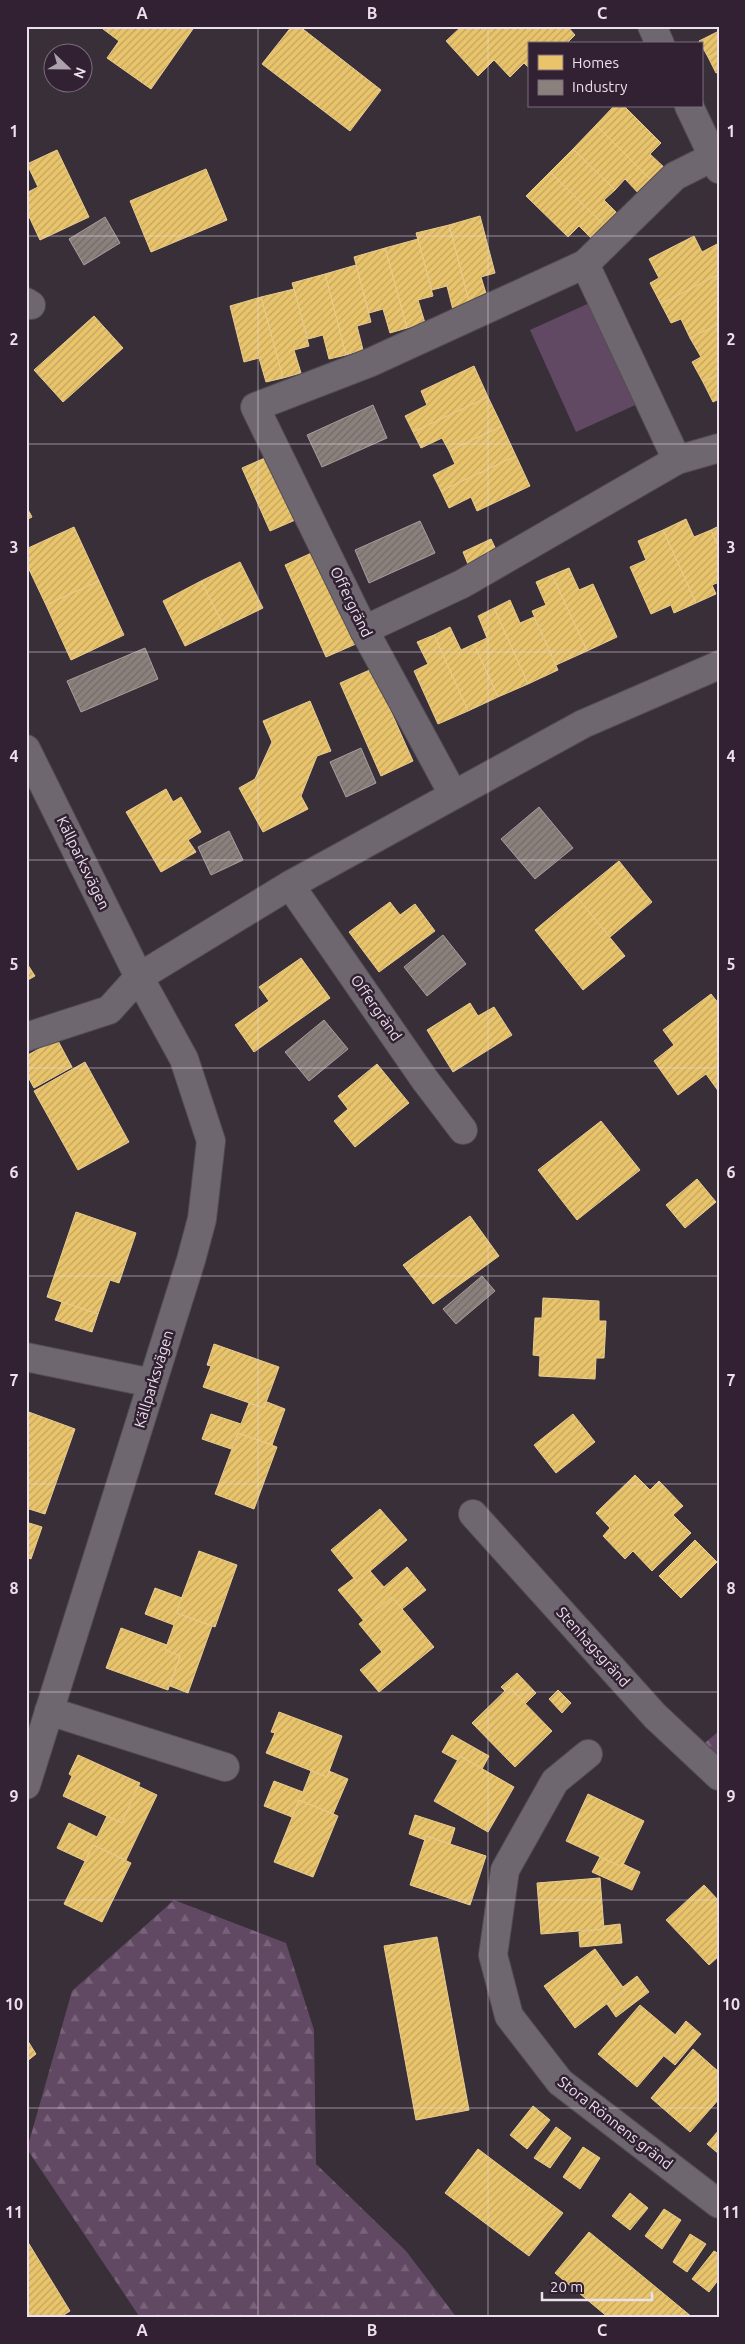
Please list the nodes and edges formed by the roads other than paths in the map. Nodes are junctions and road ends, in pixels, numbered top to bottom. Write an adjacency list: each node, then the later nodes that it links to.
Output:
1 (652, 26): 2 (street)
2 (659, 42)
3 (691, 108): 4 (street)
4 (716, 163): 5 (street)
5 (585, 264): 7 (street); 8 (street, Offergränd)
6 (719, 448): 7 (street)
7 (677, 460): 8 (street)
8 (364, 630): 11 (street, Offergränd)
9 (719, 664): 11 (street)
10 (26, 749): 13 (street, Källparksvägen)
11 (453, 794): 12 (street)
12 (290, 885): 13 (street); 15 (street, Offergränd)
13 (139, 977): 14 (street); 17 (street, Källparksvägen)
14 (26, 1037)
15 (463, 1130)
16 (26, 1357): 17 (street)
17 (152, 1383): 19 (street, Källparksvägen)
18 (473, 1514): 22 (street, Stenhagsgränd)
19 (49, 1711): 21 (street); 23 (street, Källparksvägen)
20 (588, 1754): 24 (street, Stora Rönnens gränd)
21 (225, 1767)
22 (719, 1776)
23 (26, 1785)
24 (719, 2204)

